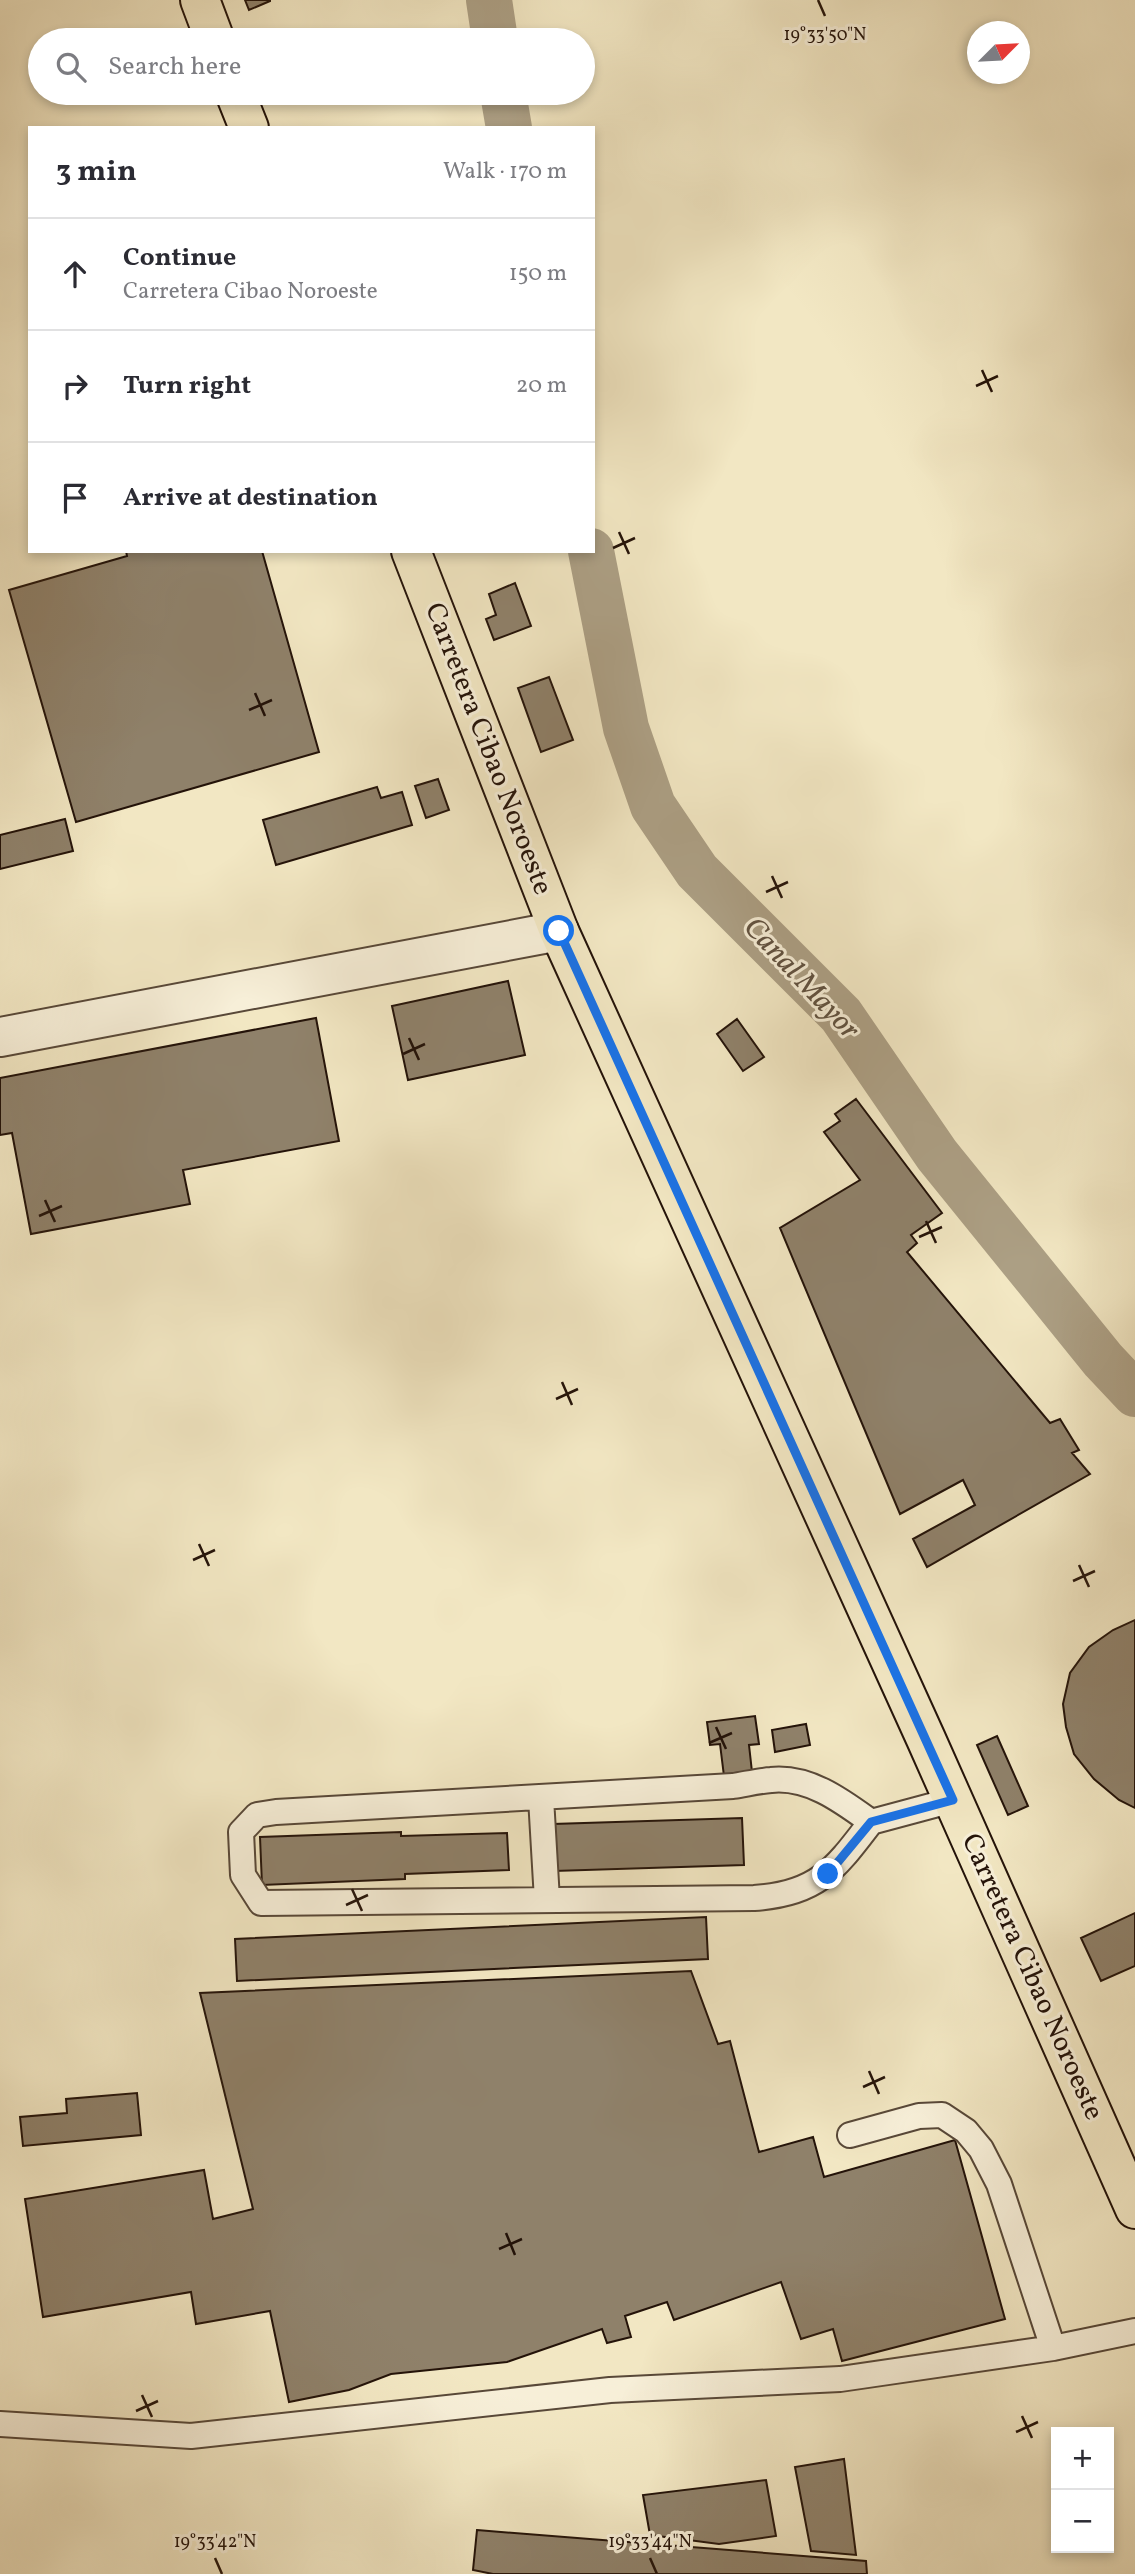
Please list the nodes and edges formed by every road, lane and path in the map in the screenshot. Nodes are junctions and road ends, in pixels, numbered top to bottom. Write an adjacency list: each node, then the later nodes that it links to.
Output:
1 (200, 0): 2 (main road)
2 (210, 28)
3 (239, 105): 4 (main road)
4 (247, 126)
5 (412, 553): 6 (main road, Carretera Cibao Noroeste)
6 (559, 931): 7 (street); 9 (main road, Carretera Cibao Noroeste)
7 (0, 1037)
8 (541, 1798): 10 (lane); 11 (lane); 11 (lane)
9 (953, 1800): 10 (lane); 13 (main road, Carretera Cibao Noroeste)
10 (871, 1822): 11 (lane)
11 (547, 1900)
12 (850, 2135): 15 (lane)
13 (1135, 2209)
14 (1135, 2331): 15 (lane)
15 (1052, 2348): 16 (lane)
16 (0, 2424)

